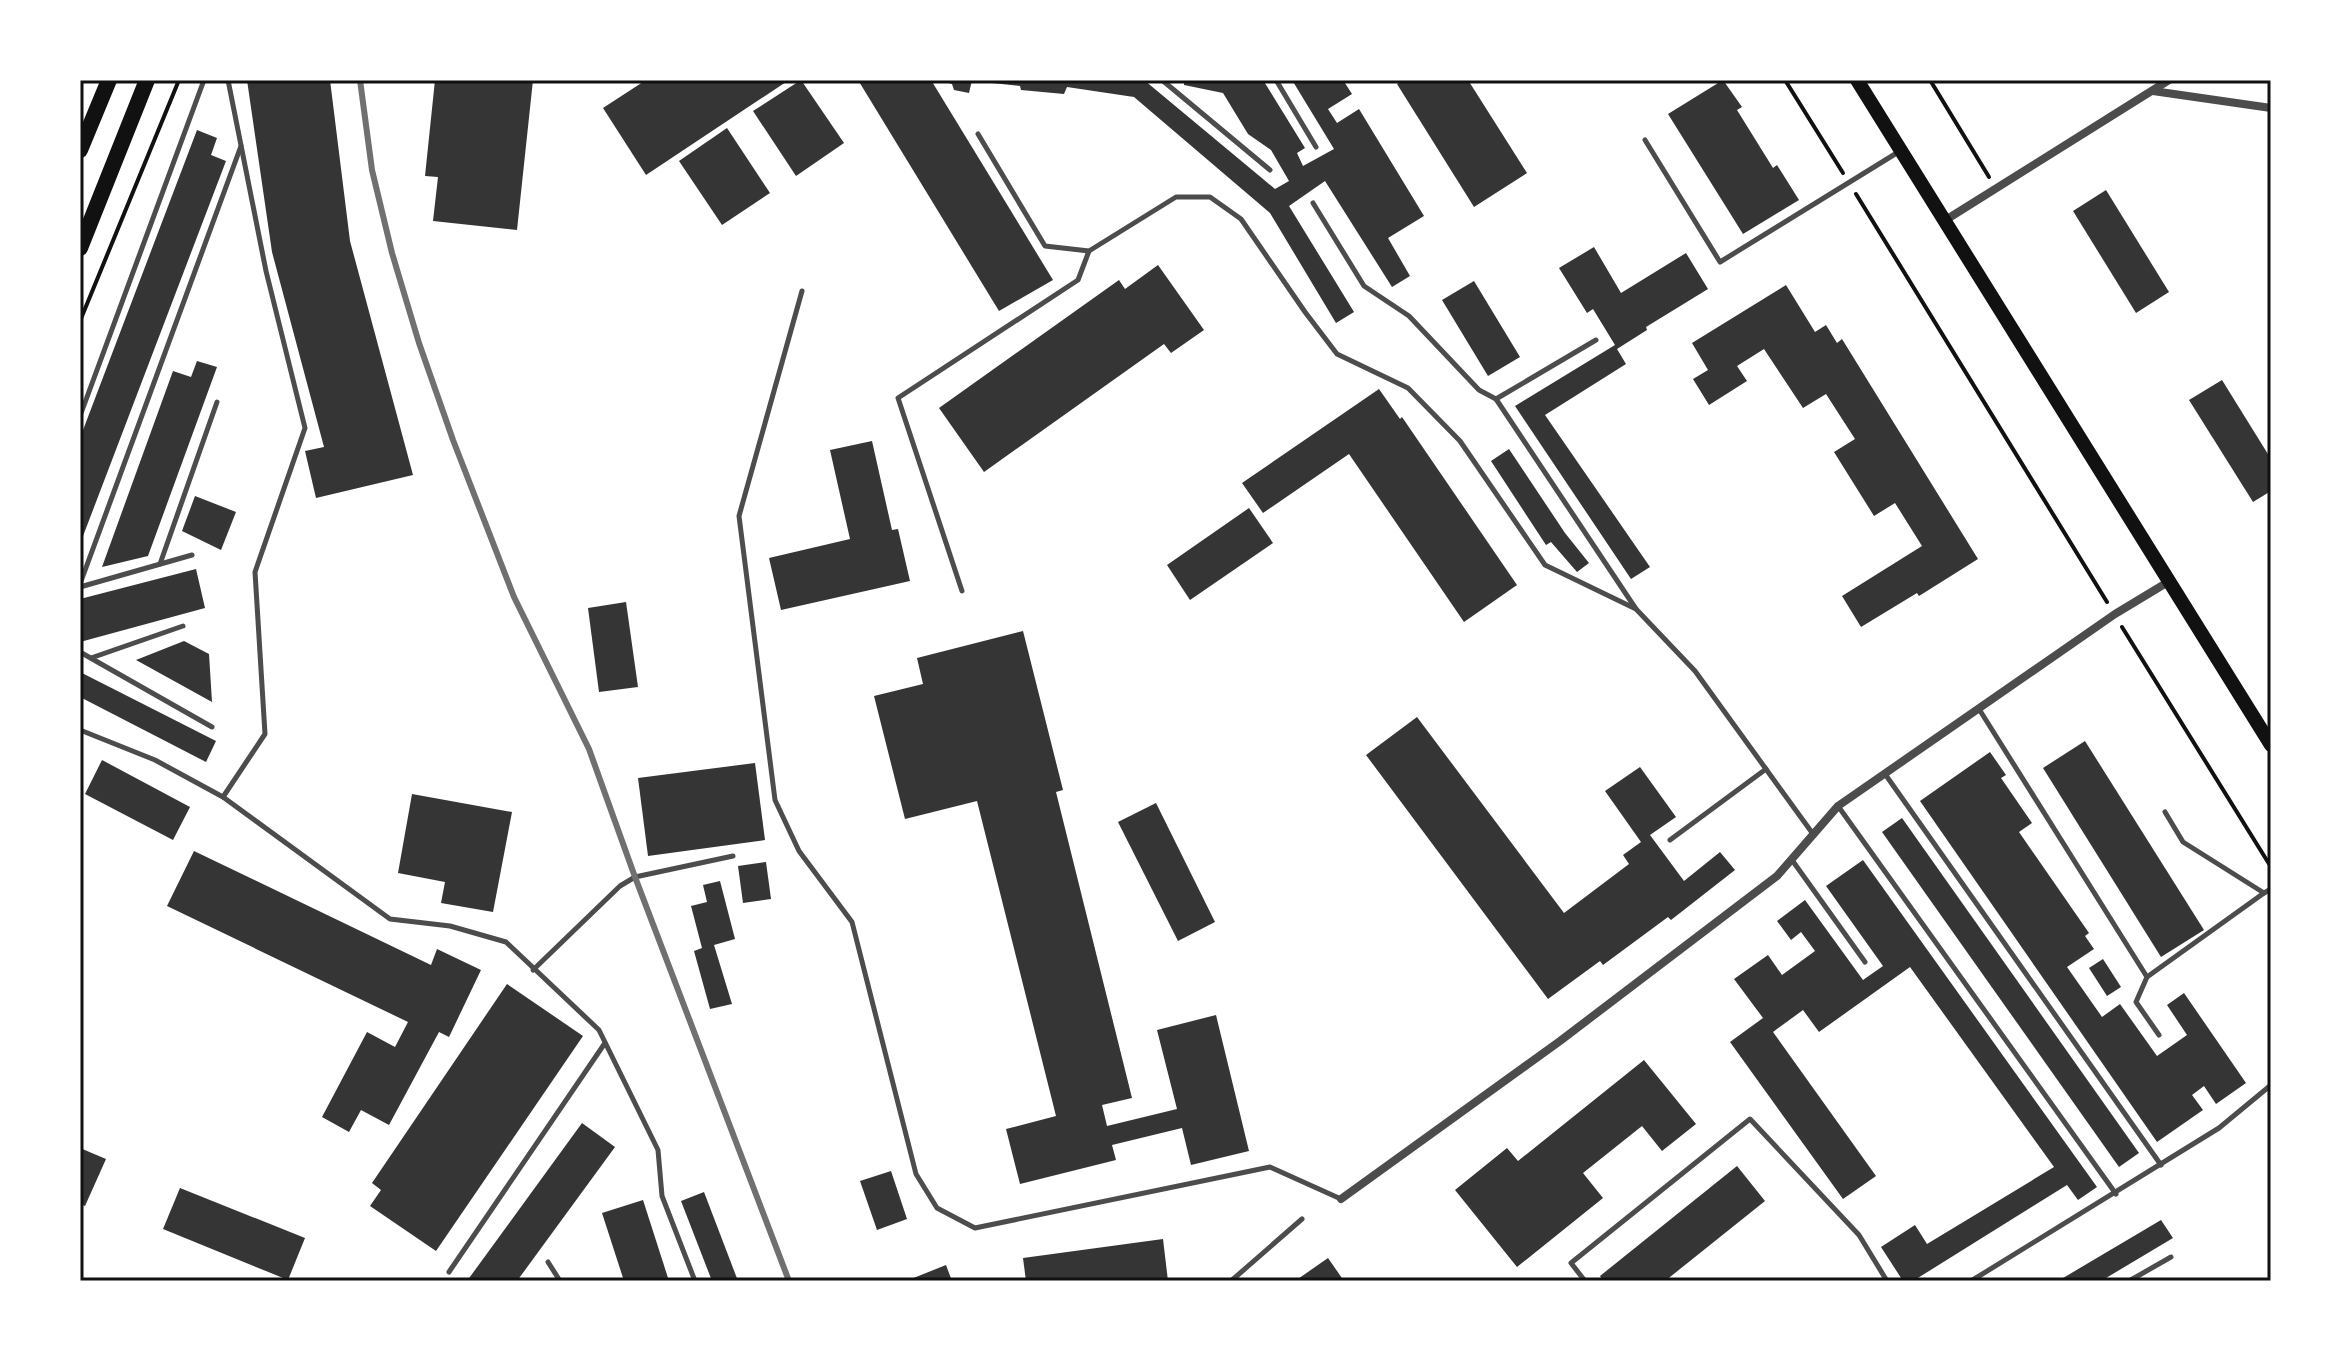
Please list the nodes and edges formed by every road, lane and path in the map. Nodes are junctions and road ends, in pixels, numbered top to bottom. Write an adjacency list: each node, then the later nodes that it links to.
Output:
1 (109, 80): 18 (main road)
2 (147, 80): 25 (main road)
3 (179, 80): 28 (path)
4 (204, 80): 32 (lane)
5 (228, 80): 16 (lane)
6 (1162, 80): 20 (lane)
7 (1276, 80): 17 (lane)
8 (1785, 80): 21 (path)
9 (1857, 80): 19 (main road)
10 (1930, 80): 22 (path)
11 (2169, 80): 12 (street)
12 (2152, 91): 13 (street); 22 (street)
13 (2271, 108)
14 (978, 134): 26 (lane)
15 (1645, 140): 21 (lane)
16 (242, 142): 36 (lane); 49 (lane)
17 (1316, 147)
18 (80, 150)
19 (1900, 150): 21 (lane); 24 (main road)
20 (1270, 170)
21 (1848, 182): 39 (path)
22 (1996, 188): 24 (street)
23 (1313, 203): 30 (lane)
24 (1944, 221): 35 (main road)
25 (80, 248)
26 (1089, 251): 37 (lane); 38 (lane)
27 (802, 291): 67 (lane)
28 (80, 321)
29 (1596, 340): 30 (lane)
30 (1496, 399): 38 (lane)
31 (217, 402): 34 (lane)
32 (80, 416)
33 (192, 555): 34 (lane)
34 (160, 564): 36 (lane)
35 (2168, 582): 39 (street); 46 (main road)
36 (80, 586)
37 (962, 591)
38 (1636, 609): 47 (lane)
39 (2115, 614): 43 (street); 56 (path)
40 (183, 626): 42 (lane)
41 (80, 652): 42 (lane)
42 (91, 658): 44 (lane)
43 (1978, 708): 48 (street); 61 (lane)
44 (212, 727)
45 (80, 730): 49 (lane)
46 (2271, 745)
47 (1766, 769): 52 (lane); 53 (lane)
48 (1885, 773): 50 (street); 65 (lane)
49 (223, 797): 60 (lane)
50 (1838, 806): 52 (street); 66 (lane)
51 (2165, 812): 58 (lane)
52 (1814, 834): 55 (street)
53 (1670, 840)
54 (733, 856): 60 (lane)
55 (1792, 860): 59 (lane); 67 (street)
56 (2271, 867)
57 (2271, 889): 58 (lane)
58 (2264, 893): 61 (lane)
59 (1865, 962)
60 (533, 970): 63 (lane)
61 (2147, 977): 62 (lane)
62 (2159, 1035)
63 (605, 1043): 71 (lane); 73 (lane)
64 (2271, 1085): 65 (lane)
65 (2161, 1165): 66 (lane)
66 (2116, 1194): 77 (lane)
67 (1341, 1199)
68 (1302, 1219): 74 (lane)
69 (2171, 1257): 78 (lane)
70 (548, 1262): 72 (lane)
71 (449, 1272)
72 (560, 1281)
73 (695, 1281)
74 (1231, 1281)
75 (1585, 1281): 76 (lane)
76 (1887, 1281)
77 (1971, 1281)
78 (2129, 1281)

